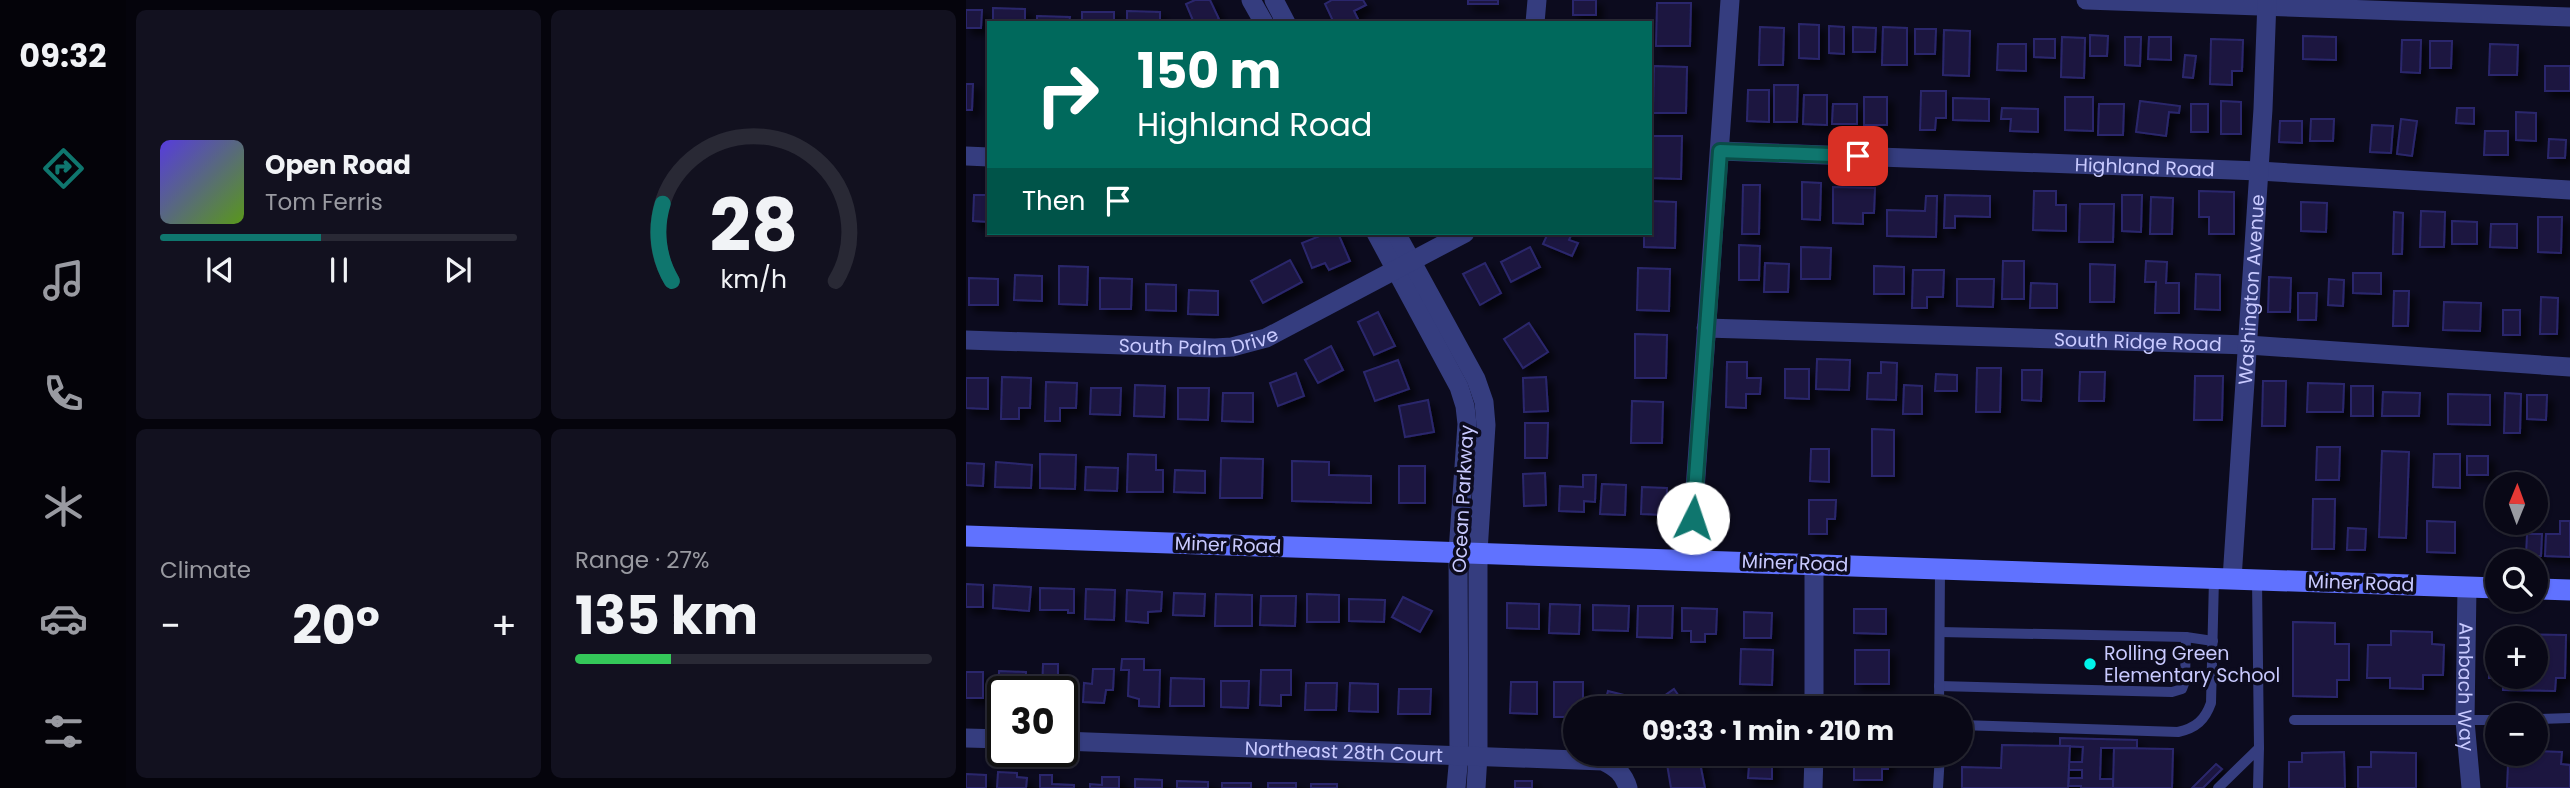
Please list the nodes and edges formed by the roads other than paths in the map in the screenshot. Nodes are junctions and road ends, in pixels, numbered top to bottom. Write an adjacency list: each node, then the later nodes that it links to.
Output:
1 (1251, 0): 8 (street)
2 (1274, 0): 9 (street)
3 (1537, 0): 10 (street)
4 (1730, 0): 11 (street)
5 (2086, 0): 6 (street)
6 (2267, 3): 7 (street); 14 (street, Washington Avenue)
7 (2570, 17)
8 (1263, 21)
9 (1285, 21)
10 (1535, 21)
11 (1720, 151): 14 (street, Highland Road); 20 (street)
12 (966, 156): 13 (street)
13 (987, 157)
14 (2259, 171): 15 (street, Highland Road); 22 (street, Washington Avenue)
15 (2570, 190)
16 (1378, 235): 19 (street, Ocean Parkway)
17 (1396, 235): 19 (street, Ocean Parkway)
18 (1461, 235): 19 (street, South Palm Drive)
19 (1403, 265): 21 (street, South Palm Drive); 25 (street, Ocean Parkway)
20 (1706, 328): 22 (street, South Ridge Road); 26 (street)
21 (966, 340)
22 (2248, 345): 23 (street, South Ridge Road); 29 (street, Washington Avenue)
23 (2570, 367)
24 (966, 536): 25 (street, Miner Road)
25 (1468, 552): 26 (street, Miner Road); 51 (street, Ocean Parkway)
26 (1690, 559): 27 (street, Miner Road)
27 (1814, 564): 28 (street, Miner Road); 39 (street)
28 (1940, 568): 29 (street, Miner Road); 35 (lane)
29 (2223, 578): 30 (street, Miner Road); 37 (lane)
30 (2257, 580): 31 (street, Miner Road); 50 (lane)
31 (2467, 587): 32 (street, Miner Road); 45 (street, Ambach Way)
32 (2485, 588)
33 (2548, 589): 34 (street)
34 (2570, 590)
35 (1940, 632): 36 (lane); 38 (lane)
36 (2186, 637): 37 (lane); 38 (lane)
37 (2213, 641): 46 (lane)
38 (1939, 686): 40 (lane)
39 (1814, 696)
40 (1939, 696)
41 (2294, 719): 45 (lane)
42 (2548, 719): 43 (lane)
43 (2570, 719)
44 (2485, 720): 45 (lane)
45 (2465, 721): 61 (street, Ambach Way)
46 (1973, 725)
47 (966, 738): 48 (street)
48 (987, 739)
49 (1078, 742): 51 (street, Northeast 28th Court)
50 (2259, 748): 59 (lane); 60 (lane)
51 (1469, 755): 54 (street, Northeast 28th Court); 55 (street, Ocean Parkway); 56 (street, Ocean Parkway)
52 (1814, 766): 57 (street)
53 (1939, 766): 58 (lane)
54 (1625, 781)
55 (1456, 788)
56 (1476, 788)
57 (1814, 788)
58 (1938, 788)
59 (2218, 788)
60 (2259, 788)
61 (2471, 788)

